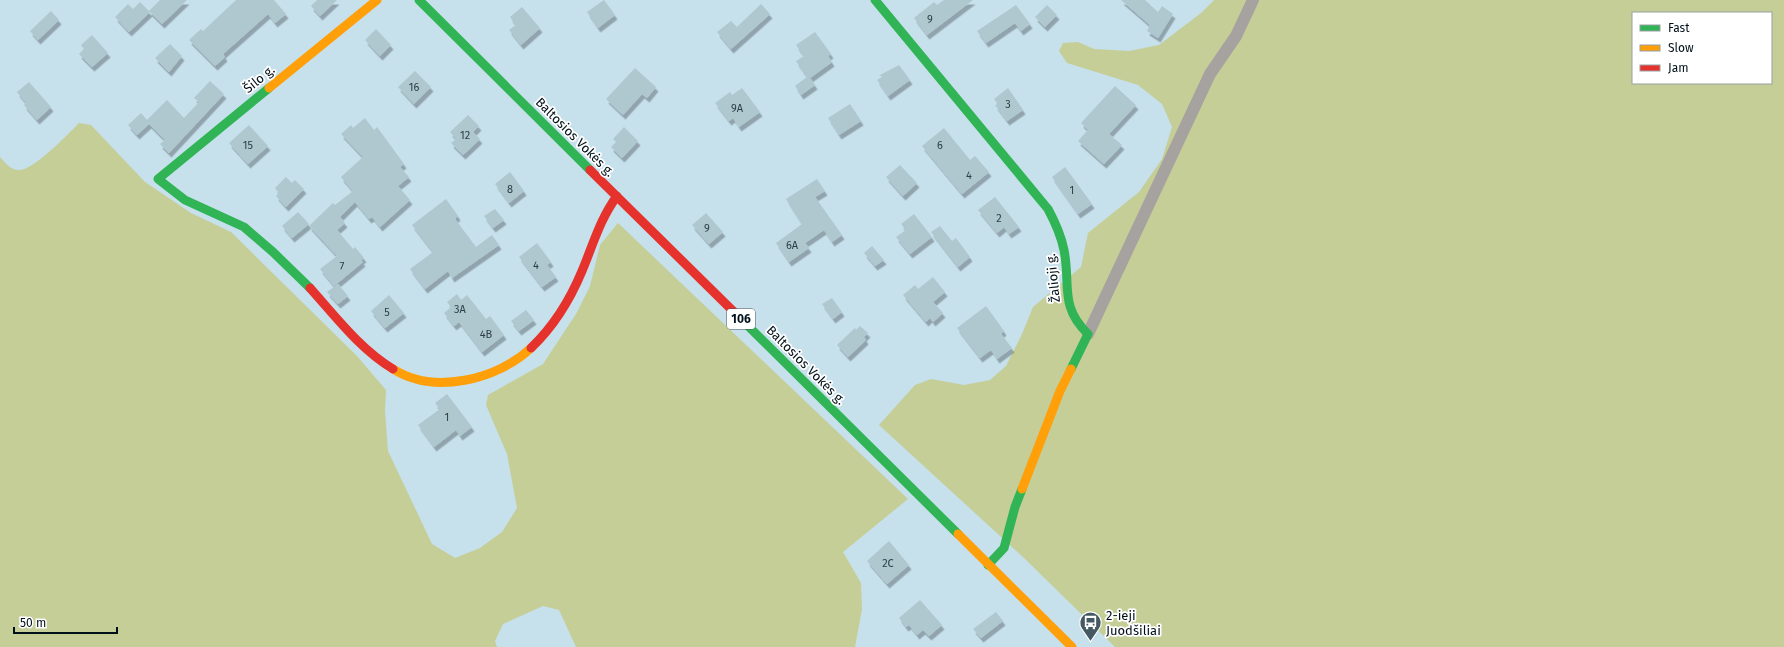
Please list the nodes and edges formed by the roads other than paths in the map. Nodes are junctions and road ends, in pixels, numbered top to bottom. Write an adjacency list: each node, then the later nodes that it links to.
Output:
1 (377, 0): 5 (street, Šilo g.)
2 (419, 0): 5 (street, Baltosios Vokės g. / 106)
3 (875, 0): 6 (street, Žalioji g.)
4 (1253, 0): 6 (street)
5 (617, 196): 7 (street, Baltosios Vokės g. / 106)
6 (1088, 334): 7 (street)
7 (988, 565): 8 (street, Baltosios Vokės g. / 106)
8 (1072, 647)

